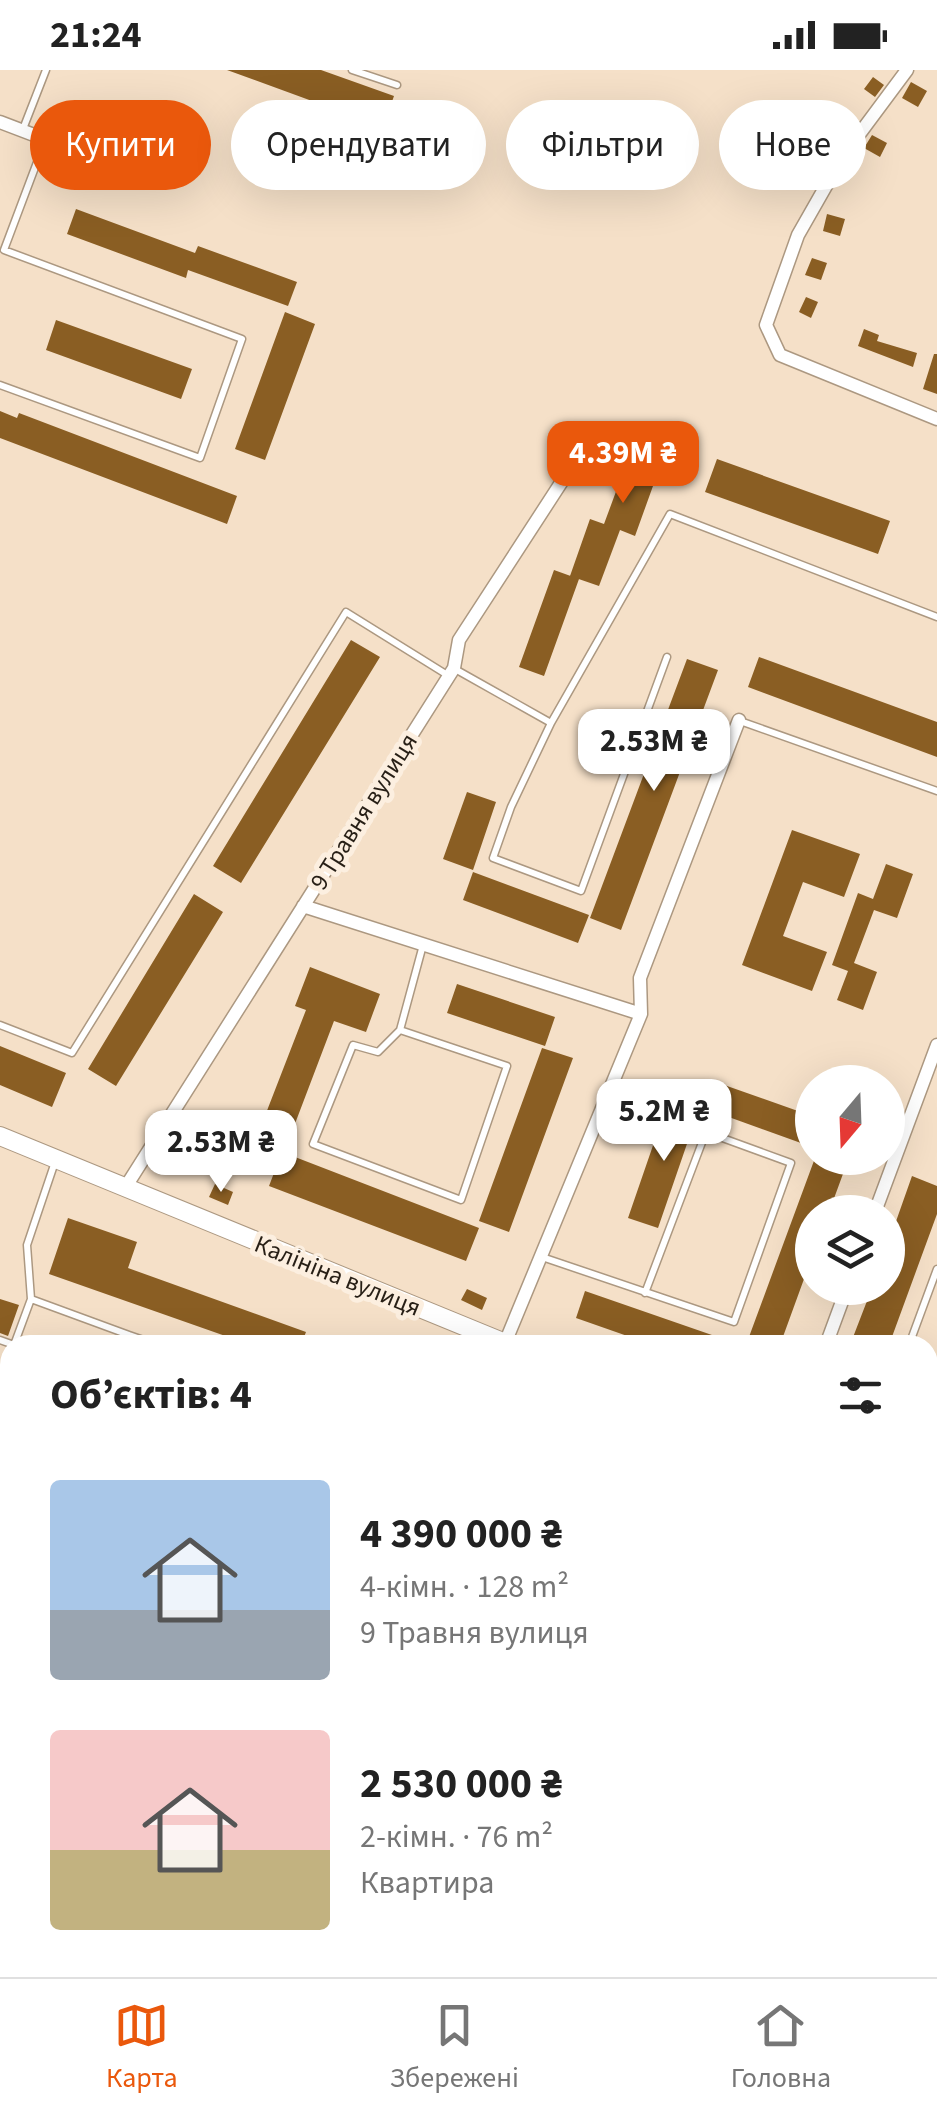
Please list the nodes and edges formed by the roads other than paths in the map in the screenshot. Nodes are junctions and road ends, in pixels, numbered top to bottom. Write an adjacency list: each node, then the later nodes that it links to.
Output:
1 (46, 70): 6 (lane)
2 (352, 70): 4 (lane)
3 (907, 70): 10 (street)
4 (397, 85)
5 (0, 122): 6 (street)
6 (22, 131): 7 (street)
7 (30, 134)
8 (30, 180): 9 (lane)
9 (0, 385)
10 (937, 419)
11 (594, 432): 14 (street, 9 Травня вулиця)
12 (937, 617): 16 (lane)
13 (667, 657): 16 (lane)
14 (452, 672): 16 (lane); 18 (street, 9 Травня вулиця); 21 (lane)
15 (738, 720): 17 (lane); 20 (street)
16 (550, 724)
17 (937, 790)
18 (303, 906): 19 (street); 26 (street, 9 Травня вулиця)
19 (423, 944): 20 (street); 22 (lane)
20 (641, 1014): 28 (street)
21 (0, 1024)
22 (400, 1030): 22 (lane)
23 (937, 1045): 27 (street)
24 (0, 1136): 25 (street, Калініна вулиця)
25 (56, 1159): 26 (street, Калініна вулиця); 31 (lane)
26 (125, 1188): 35 (street, Калініна вулиця)
27 (881, 1195)
28 (540, 1257): 30 (lane); 36 (street)
29 (937, 1270): 38 (lane)
30 (645, 1293): 30 (lane)
31 (32, 1299): 33 (lane); 34 (lane)
32 (841, 1305): 37 (street)
33 (18, 1335)
34 (129, 1335)
35 (485, 1335)
36 (510, 1335)
37 (830, 1335)
38 (913, 1335)

